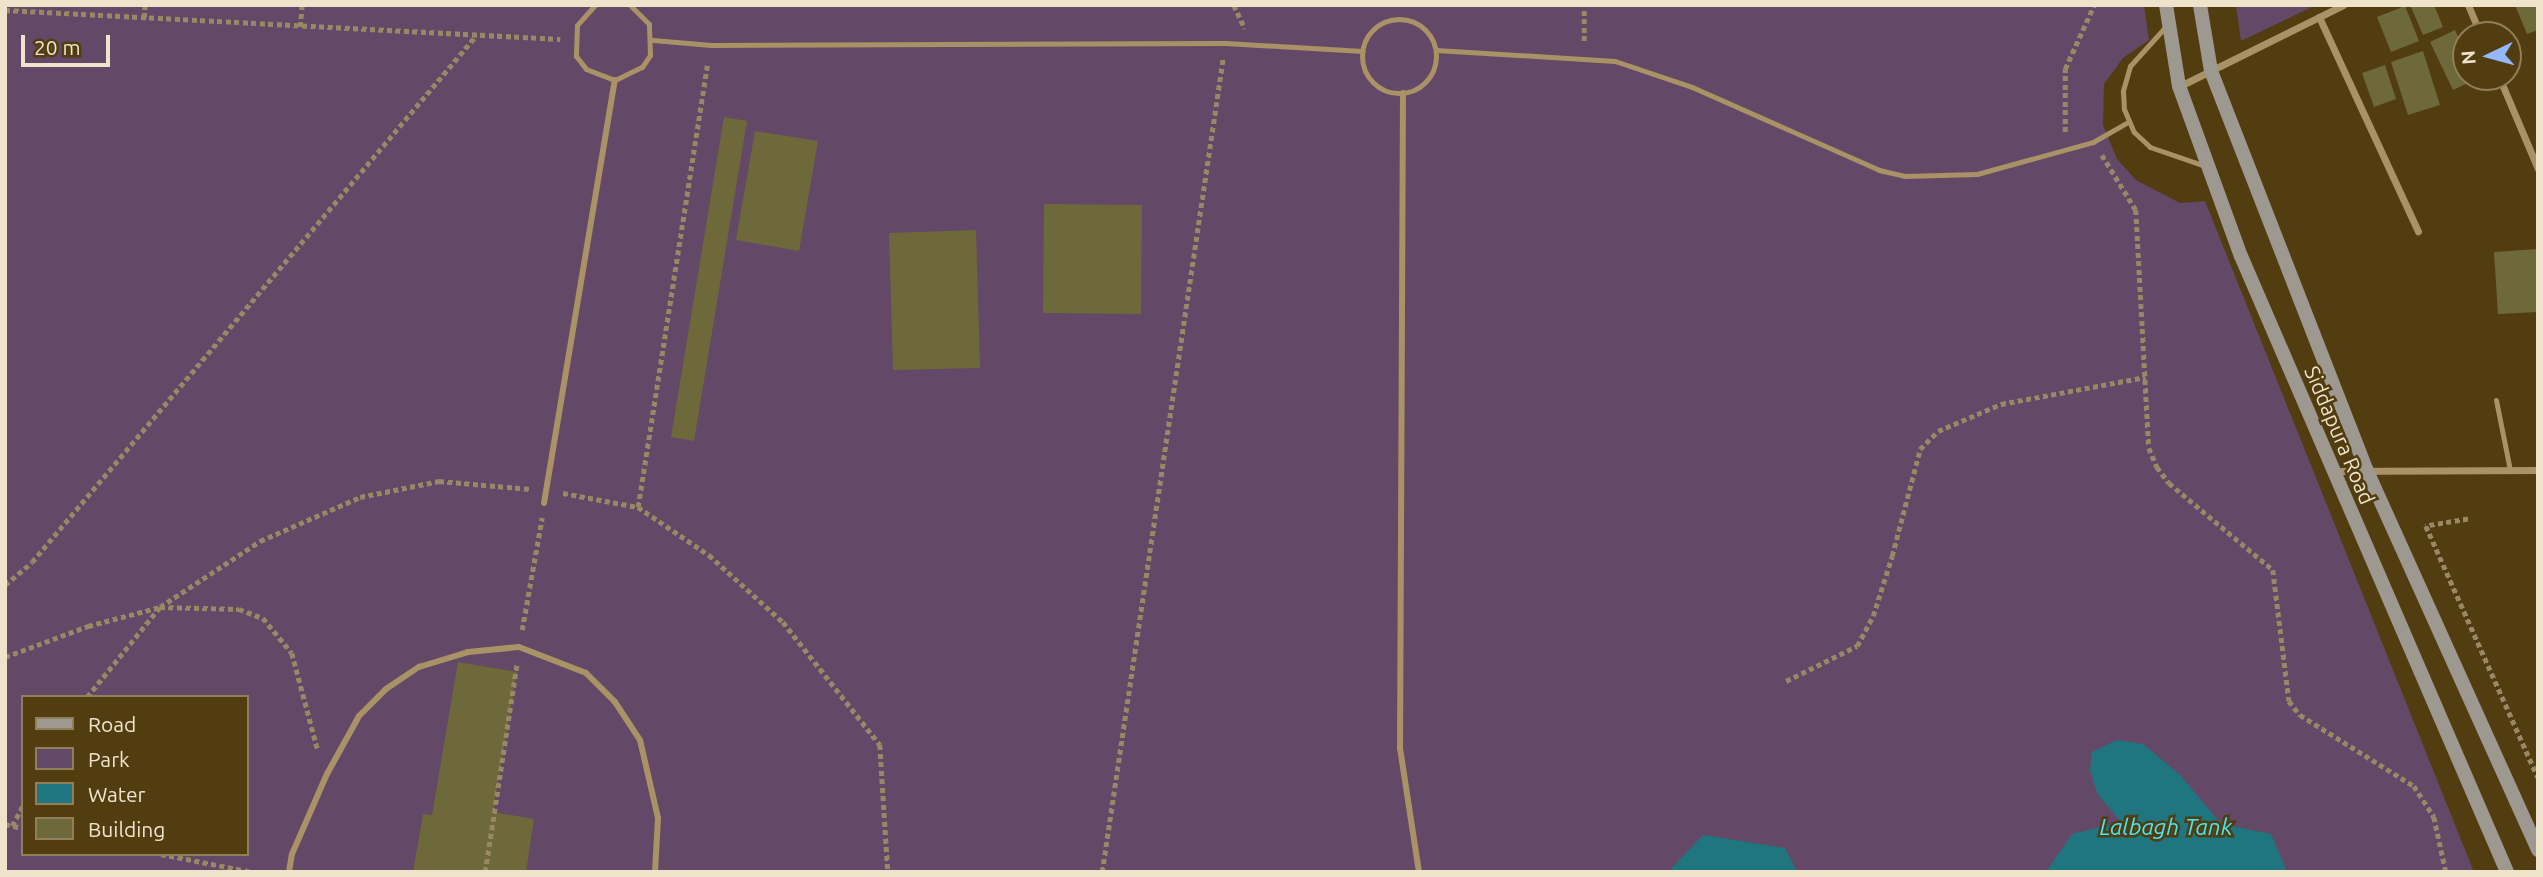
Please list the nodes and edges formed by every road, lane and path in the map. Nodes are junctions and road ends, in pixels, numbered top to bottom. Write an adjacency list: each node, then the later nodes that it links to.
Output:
1 (145, 5): 12 (path)
2 (302, 5): 14 (path)
3 (595, 5): 16 (lane)
4 (630, 5): 17 (lane)
5 (1584, 5): 22 (path)
6 (2094, 5): 30 (path)
7 (2166, 5): 13 (main road, Siddapura Road)
8 (2200, 5): 23 (main road, Siddapura Road)
9 (2343, 5): 11 (street)
10 (5, 10): 12 (path)
11 (2319, 17): 23 (street); 33 (street)
12 (144, 18): 14 (path)
13 (2168, 23): 25 (main road, Siddapura Road); 28 (lane)
14 (300, 27): 15 (path)
15 (474, 38): 16 (path); 44 (path)
16 (574, 40): 24 (lane)
17 (653, 40): 19 (lane); 24 (lane)
18 (1225, 43): 19 (lane); 21 (lane); 63 (path)
19 (710, 45): 42 (path)
20 (1436, 50): 21 (lane); 22 (lane); 27 (lane)
21 (1363, 51): 27 (lane)
22 (1584, 60): 30 (lane)
23 (2211, 71): 25 (street); 39 (main road, Siddapura Road)
24 (615, 80): 40 (street)
25 (2179, 86): 31 (main road, Siddapura Road)
26 (2505, 91): 32 (street)
27 (1403, 93): 64 (street)
28 (2128, 122): 29 (lane); 31 (lane)
29 (2093, 142): 30 (lane); 34 (path)
30 (2064, 150)
31 (2208, 166): 38 (main road, Siddapura Road)
32 (2538, 169)
33 (2418, 231)
34 (2145, 377): 48 (path); 65 (path)
35 (2496, 400): 36 (lane)
36 (2510, 470): 37 (street); 39 (street)
37 (2538, 470)
38 (2333, 471): 39 (street); 66 (main road, Siddapura Road)
39 (2367, 471): 56 (main road, Siddapura Road)
40 (547, 491): 41 (street); 42 (path); 45 (path)
41 (544, 503): 46 (path)
42 (638, 507): 62 (path)
43 (2468, 519): 50 (path)
44 (5, 585)
45 (160, 607): 47 (path); 49 (path); 51 (path)
46 (519, 647): 51 (street); 60 (path); 61 (street)
47 (5, 657)
48 (1786, 681)
49 (89, 695)
50 (2538, 777)
51 (324, 779): 59 (street)
52 (21, 810): 54 (path)
53 (5, 824): 54 (path)
54 (12, 826): 55 (path)
55 (21, 828)
56 (2538, 850)
57 (171, 856): 58 (path)
58 (253, 872)
59 (289, 872)
60 (485, 872)
61 (654, 872)
62 (888, 872)
63 (1102, 872)
64 (1419, 872)
65 (2446, 872)
66 (2507, 872)

